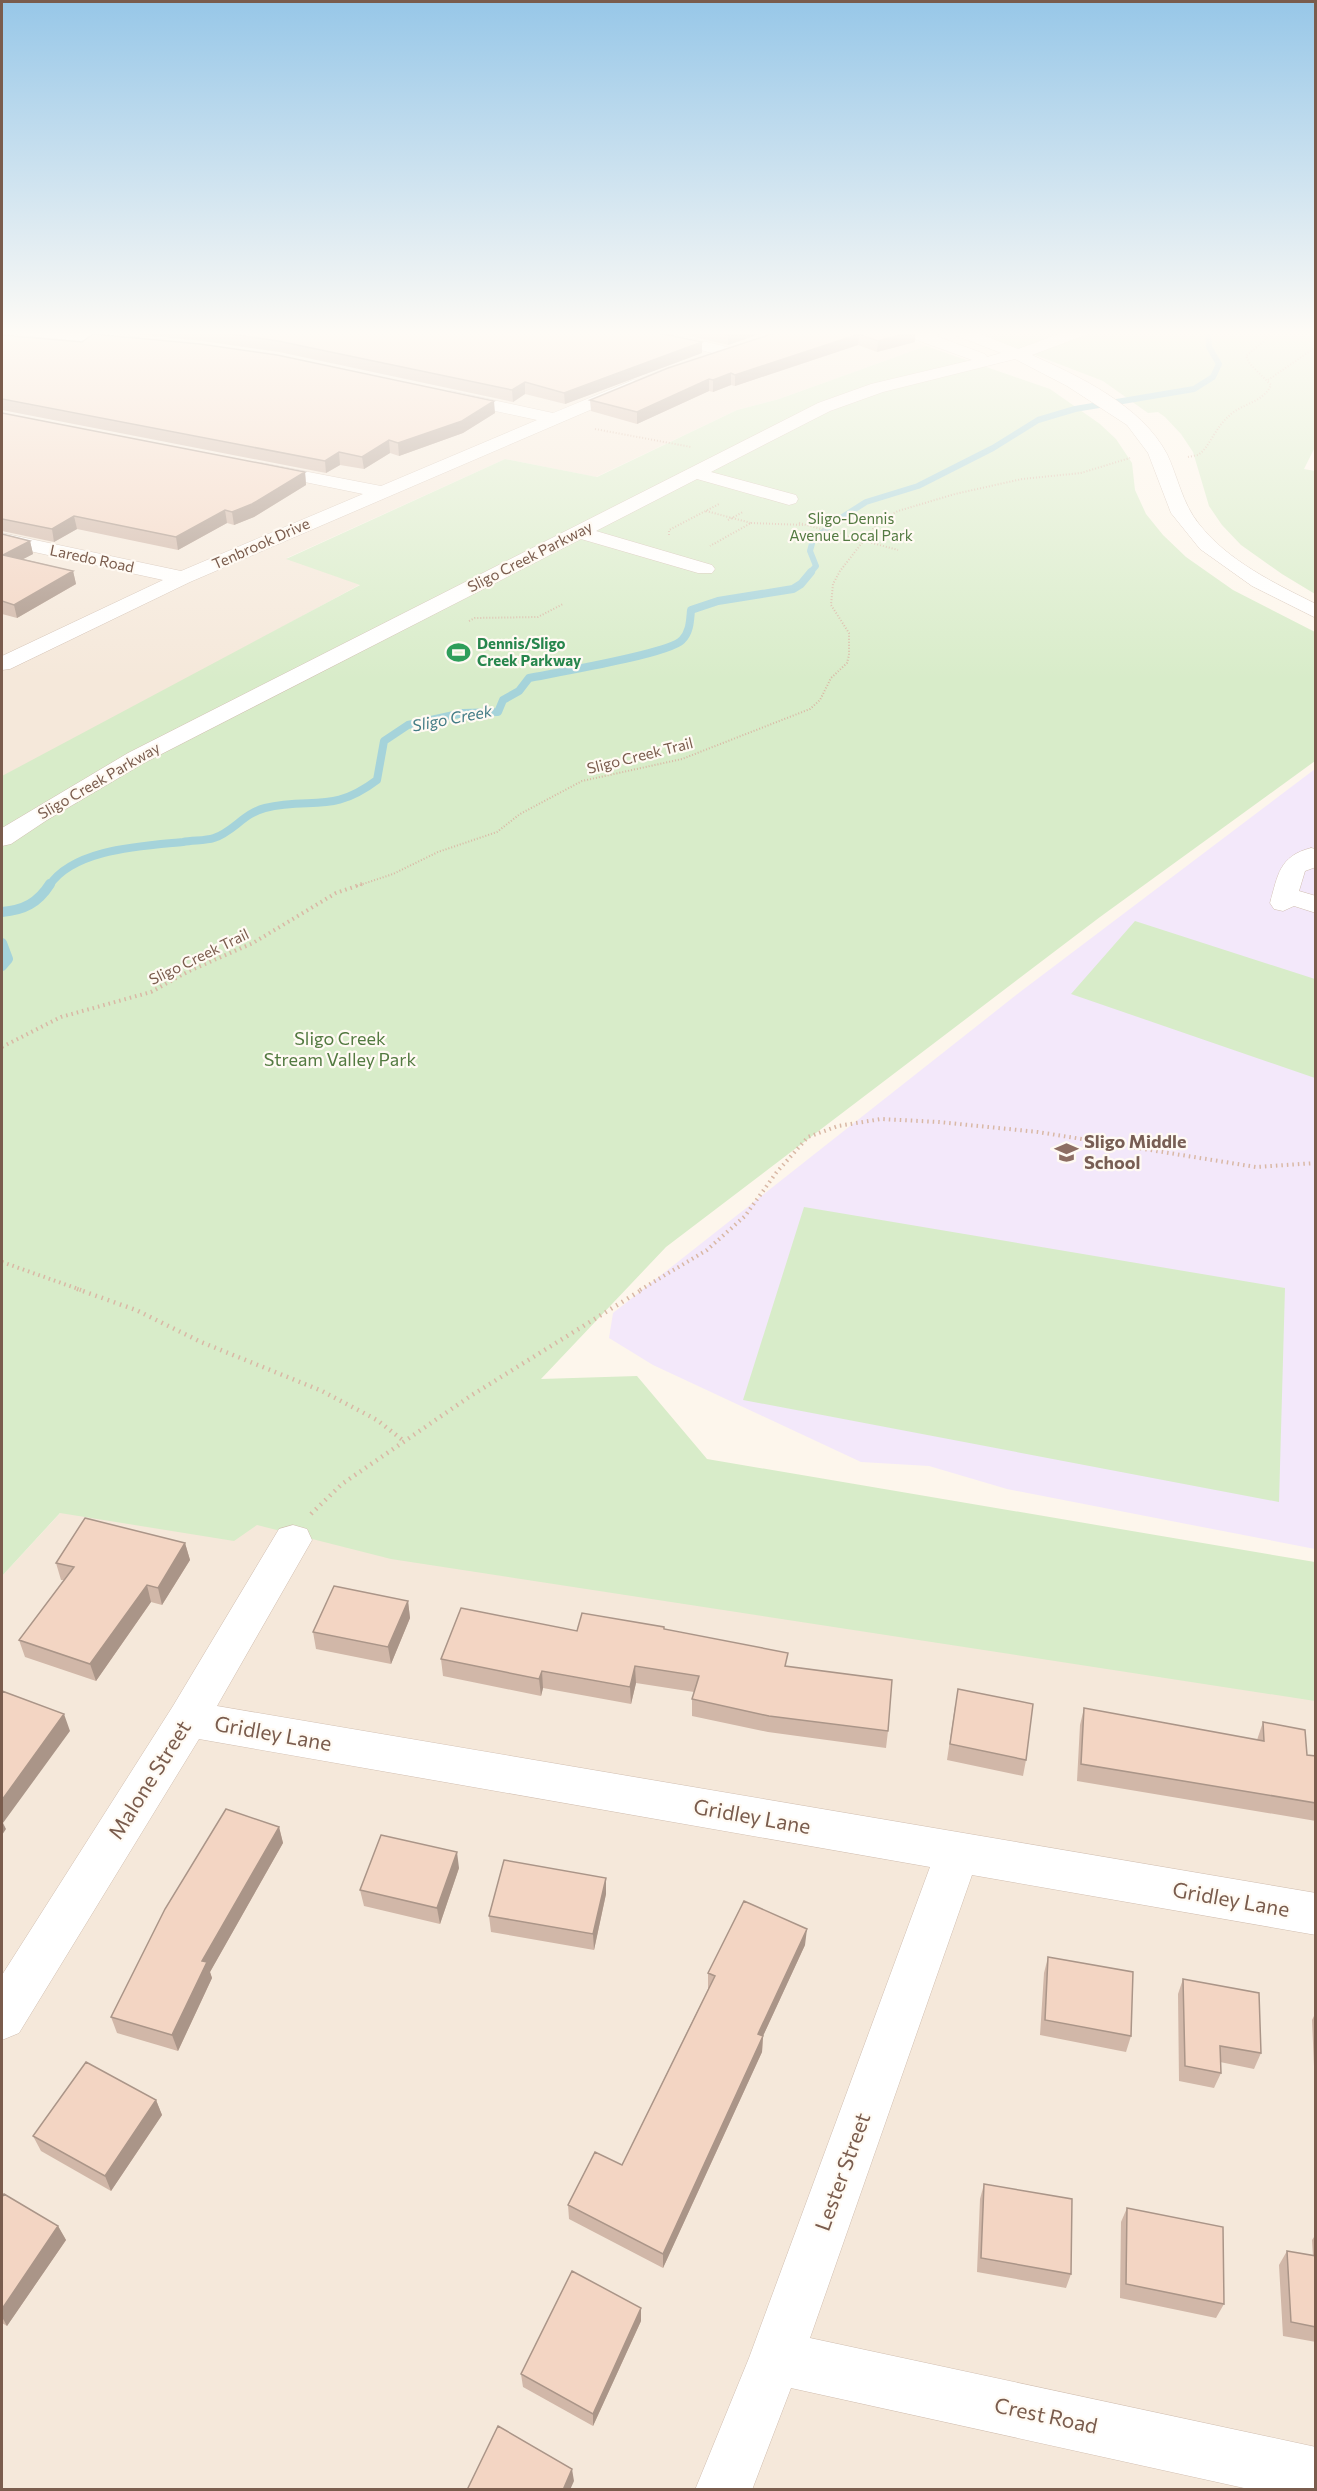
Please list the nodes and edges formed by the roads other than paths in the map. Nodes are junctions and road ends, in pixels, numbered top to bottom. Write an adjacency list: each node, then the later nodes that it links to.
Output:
1 (484, 447): 6 (street, Tenbrook Drive)
2 (743, 447): 5 (street, Sligo Creek Parkway)
3 (1154, 447): 12 (street)
4 (244, 465): 6 (street)
5 (695, 473): 7 (street); 8 (street, Sligo Creek Parkway)
6 (381, 492): 11 (street, Tenbrook Drive)
7 (789, 499)
8 (580, 532): 10 (street); 14 (street, Sligo Creek Parkway)
9 (2, 539): 11 (street, Laredo Road)
10 (705, 569)
11 (183, 578): 13 (street, Tenbrook Drive)
12 (1316, 612)
13 (2, 664)
14 (2, 839)
15 (1314, 855): 16 (street)
16 (1316, 905)
17 (293, 1540): 18 (street, Malone Street)
18 (188, 1719): 19 (street, Gridley Lane); 21 (street, Malone Street)
19 (958, 1852): 20 (street, Gridley Lane); 22 (street, Lester Street)
20 (1316, 1914)
21 (2, 2016)
22 (776, 2358): 23 (street, Crest Road); 24 (street, Lester Street)
23 (1316, 2475)
24 (723, 2490)

